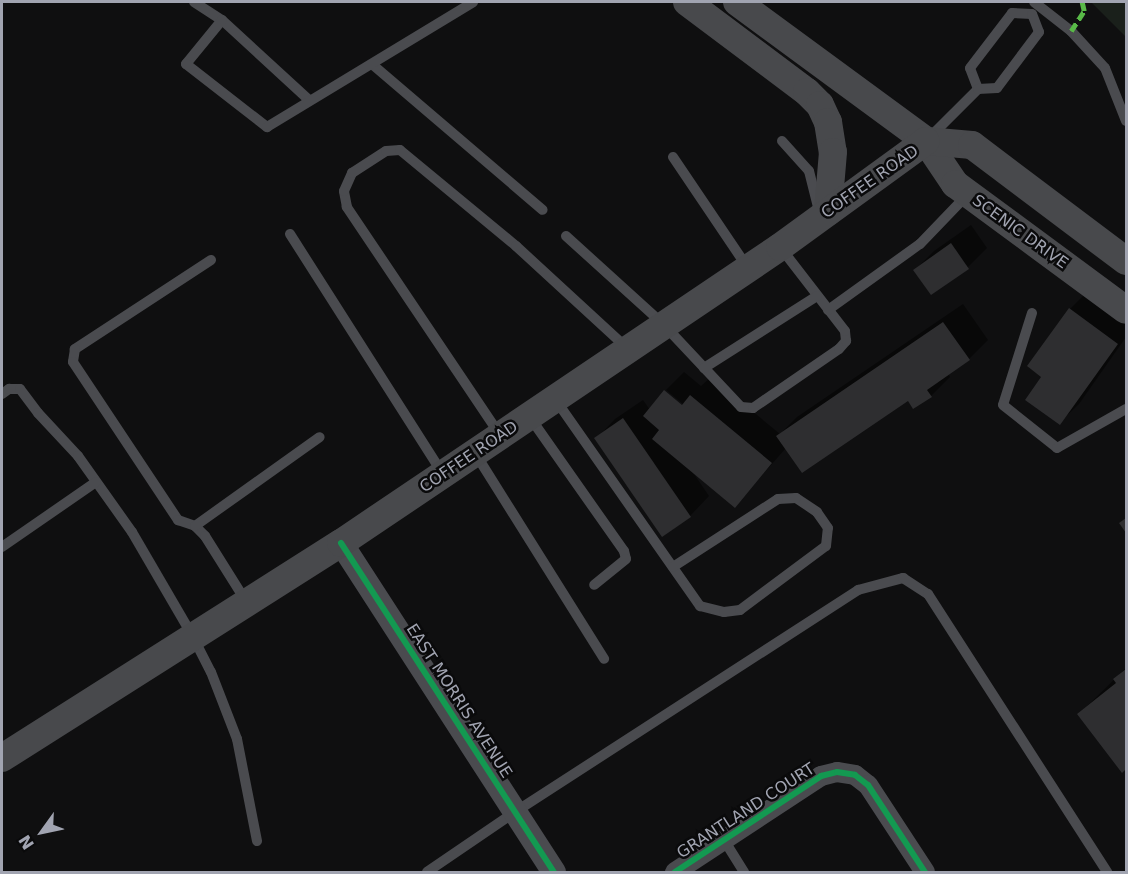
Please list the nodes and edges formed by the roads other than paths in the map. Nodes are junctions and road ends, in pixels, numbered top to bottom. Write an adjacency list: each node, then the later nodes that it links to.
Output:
1 (194, 2): 7 (lane)
2 (473, 2): 8 (lane)
3 (687, 2): 17 (main road)
4 (737, 2): 13 (main road, SCENIC DRIVE)
5 (1036, 2): 6 (lane); 11 (lane)
6 (1032, 14): 9 (lane); 9 (lane)
7 (222, 20): 10 (lane); 10 (lane)
8 (373, 65): 10 (lane); 16 (lane)
9 (978, 89): 13 (lane)
10 (309, 100)
11 (1126, 121)
12 (782, 141): 17 (lane)
13 (927, 141): 15 (main road, SCENIC DRIVE); 17 (main road, COFFEE ROAD); 22 (main road)
14 (673, 157): 23 (lane)
15 (968, 194): 25 (lane); 26 (main road, SCENIC DRIVE)
16 (543, 210)
17 (824, 214): 20 (main road, COFFEE ROAD)
18 (290, 234): 38 (lane)
19 (566, 236): 28 (lane)
20 (780, 247): 23 (main road, COFFEE ROAD); 24 (lane)
21 (211, 260): 40 (lane)
22 (1126, 261)
23 (748, 268): 28 (main road, COFFEE ROAD)
24 (817, 296): 25 (lane); 30 (lane)
25 (828, 310): 30 (lane)
26 (1126, 310)
27 (1032, 313): 33 (lane)
28 (664, 325): 29 (main road, COFFEE ROAD); 30 (lane)
29 (628, 349): 32 (main road, COFFEE ROAD); 35 (lane)
30 (704, 368)
31 (2, 394): 39 (lane)
32 (555, 399): 34 (main road, COFFEE ROAD); 43 (lane)
33 (1126, 409)
34 (529, 416): 35 (main road, COFFEE ROAD); 44 (lane)
35 (500, 436): 37 (main road, COFFEE ROAD)
36 (320, 437): 40 (lane)
37 (475, 453): 38 (main road, COFFEE ROAD); 47 (lane)
38 (443, 474): 41 (main road, COFFEE ROAD)
39 (96, 482): 42 (lane); 46 (lane)
40 (195, 526): 45 (lane)
41 (341, 543): 45 (main road, COFFEE ROAD); 49 (street, EAST MORRIS AVENUE)
42 (2, 547)
43 (673, 567): 43 (lane)
44 (594, 585)
45 (247, 603): 46 (main road, COFFEE ROAD)
46 (193, 637): 48 (main road, COFFEE ROAD); 51 (lane)
47 (604, 659)
48 (2, 758)
49 (515, 812): 52 (lane); 53 (street, EAST MORRIS AVENUE); 57 (lane)
50 (724, 840): 54 (street, GRANTLAND COURT); 55 (lane); 56 (street, GRANTLAND COURT)
51 (257, 841)
52 (427, 873)
53 (554, 873)
54 (675, 873)
55 (744, 873)
56 (925, 873)
57 (1107, 873)

